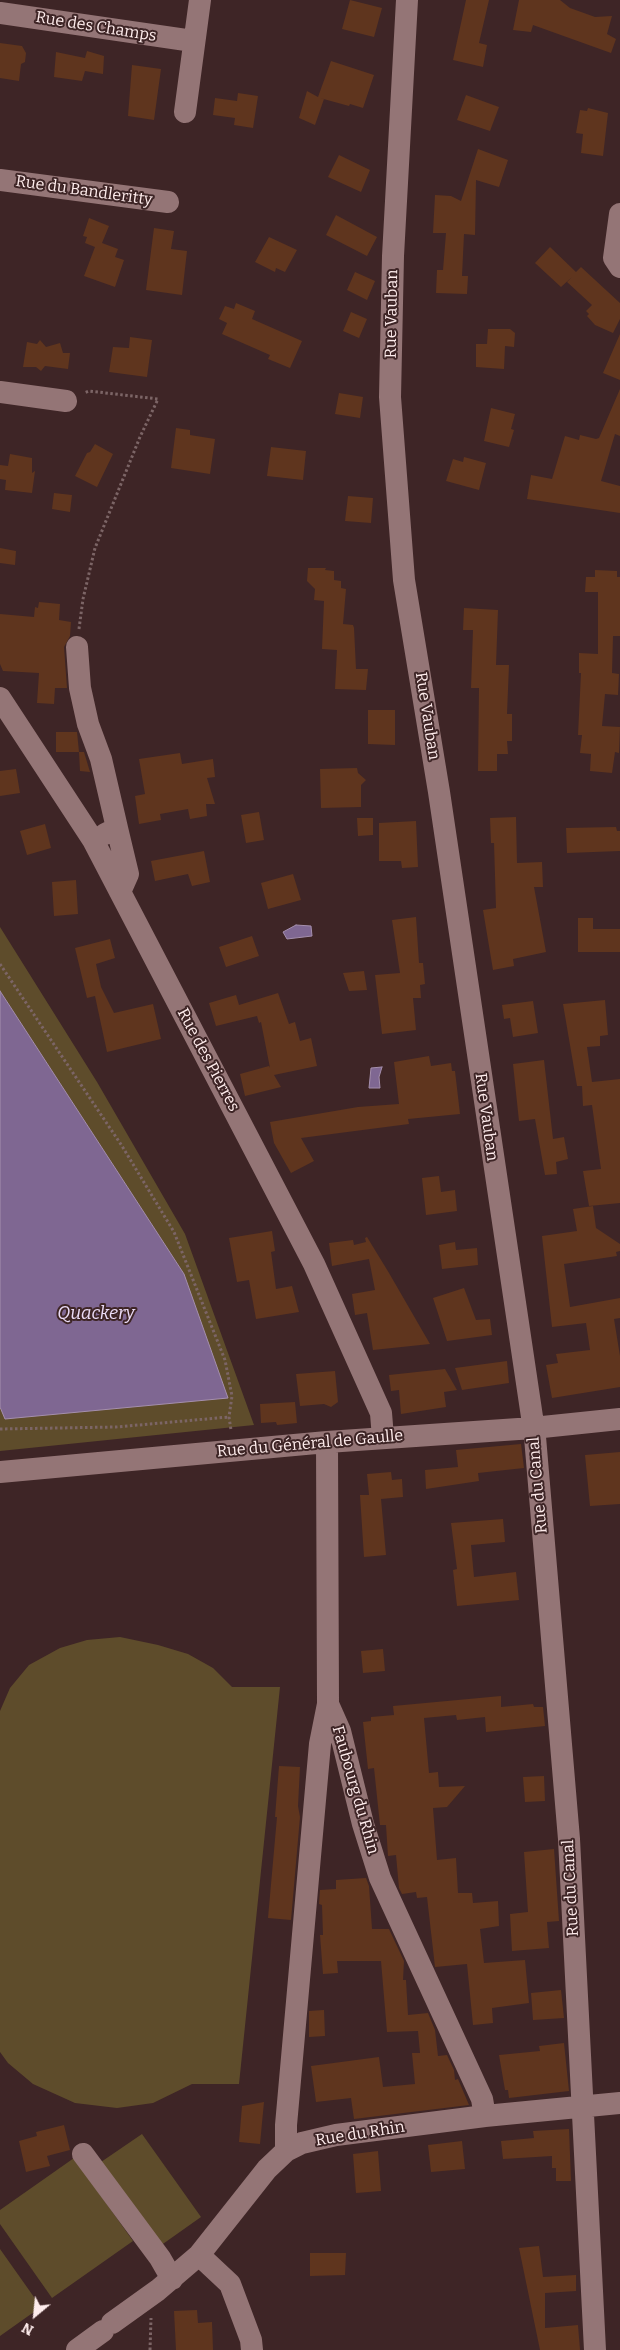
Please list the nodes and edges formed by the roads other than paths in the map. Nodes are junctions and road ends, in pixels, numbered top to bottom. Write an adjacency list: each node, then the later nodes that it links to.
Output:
1 (200, 0): 4 (street)
2 (407, 0): 18 (street, Rue Vauban)
3 (0, 13): 4 (street, Rue des Champs)
4 (193, 41): 5 (street)
5 (185, 112)
6 (0, 180): 7 (street, Rue du Bandleritty)
7 (168, 202)
8 (620, 214): 9 (street)
9 (620, 267)
10 (0, 392): 11 (street)
11 (66, 401)
12 (77, 647): 14 (street)
13 (0, 698): 15 (street, Rue des Pierres)
14 (117, 828): 15 (street); 16 (street)
15 (93, 840): 16 (street, Rue des Pierres)
16 (120, 892): 19 (street, Rue des Pierres)
17 (620, 1418): 18 (street, Rue du Général de Gaulle)
18 (533, 1428): 19 (street, Rue du Général de Gaulle); 24 (street, Rue du Canal)
19 (383, 1438): 20 (street, Rue du Général de Gaulle)
20 (327, 1442): 21 (street, Rue du Général de Gaulle); 22 (street, Faubourg du Rhin)
21 (0, 1472)
22 (328, 1704): 25 (street, Faubourg du Rhin); 26 (street)
23 (620, 2103): 24 (street, Rue du Rhin)
24 (582, 2106): 25 (street, Rue du Rhin); 32 (street, Rue du Canal)
25 (485, 2116): 26 (street, Rue du Rhin)
26 (286, 2151): 28 (street, Rue du Rhin)
27 (84, 2154): 29 (street)
28 (199, 2255): 29 (street, Rue du Rhin); 31 (street)
29 (172, 2279): 30 (street, Rue du Rhin)
30 (77, 2350)
31 (252, 2350)
32 (595, 2350)

